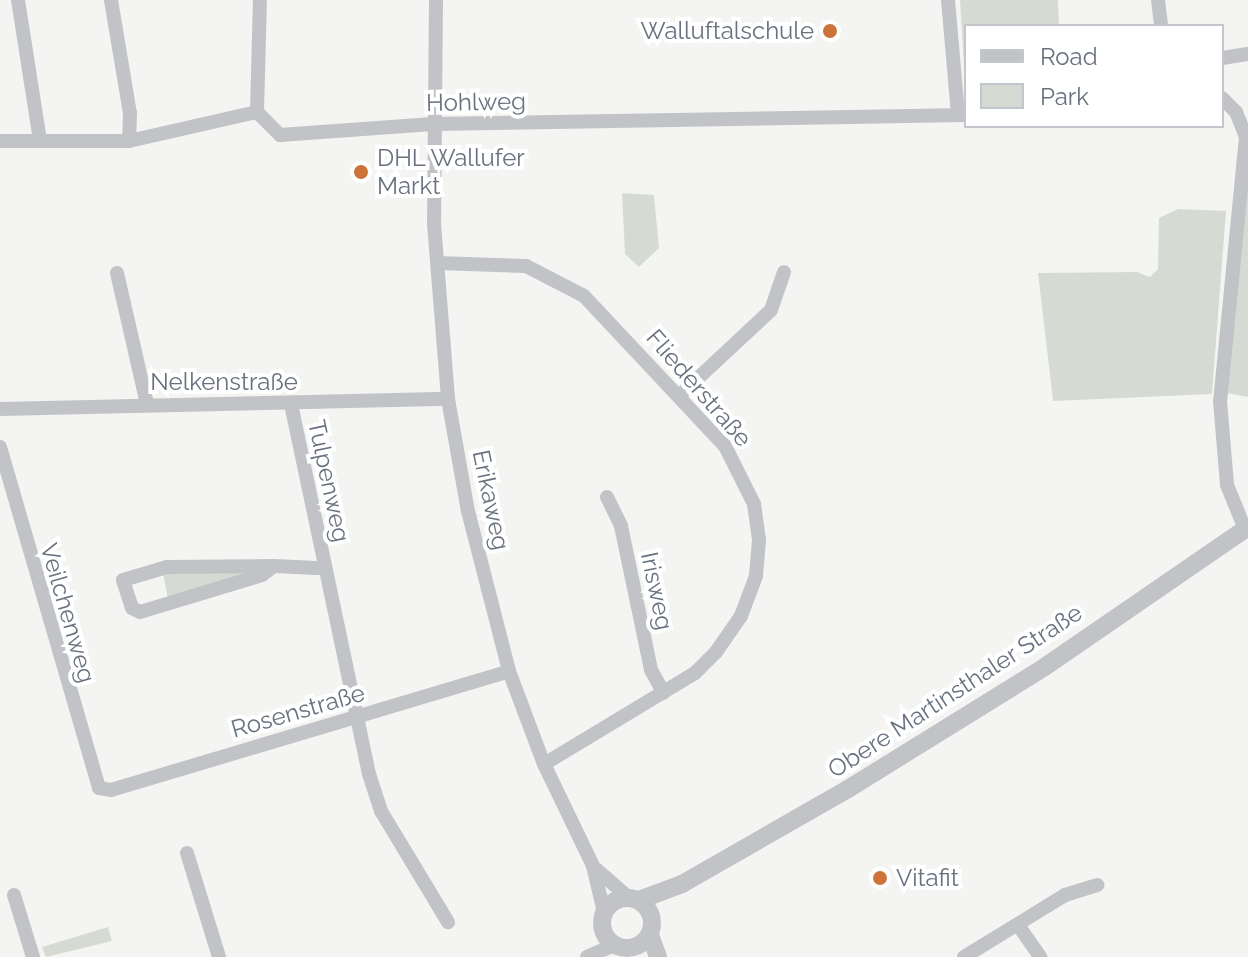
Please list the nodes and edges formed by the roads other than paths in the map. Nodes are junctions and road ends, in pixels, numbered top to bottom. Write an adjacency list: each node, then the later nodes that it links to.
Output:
1 (18, 0): 15 (street)
2 (111, 0): 16 (street)
3 (260, 0): 11 (street)
4 (436, 0): 13 (street, Erikaweg)
5 (948, 0): 12 (street)
6 (1158, 0): 7 (street)
7 (1161, 24)
8 (1248, 54): 9 (street)
9 (1224, 58)
10 (1224, 100): 27 (street)
11 (257, 112): 13 (street, Hohlweg); 16 (street)
12 (962, 115): 13 (street, Hohlweg)
13 (433, 124): 17 (street, Erikaweg)
14 (0, 141): 15 (street)
15 (40, 141): 16 (street)
16 (129, 141)
17 (438, 263): 20 (street, Fliederstraße); 21 (street, Erikaweg)
18 (784, 272): 20 (street)
19 (117, 273): 22 (street)
20 (681, 394): 31 (street, Fliederstraße)
21 (448, 399): 23 (street, Nelkenstraße); 30 (street, Erikaweg)
22 (147, 404): 23 (street, Nelkenstraße); 24 (street, Nelkenstraße)
23 (291, 404): 29 (street, Tulpenweg)
24 (0, 409)
25 (0, 447): 34 (street, Veilchenweg)
26 (607, 497): 31 (street, Irisweg)
27 (1247, 528): 37 (street, Obere Martinsthaler Straße)
28 (274, 566): 28 (street, Tulpenweg); 29 (street, Tulpenweg)
29 (325, 567): 32 (street, Tulpenweg)
30 (509, 671): 32 (street, Rosenstraße); 33 (street, Erikaweg)
31 (664, 693): 33 (street, Fliederstraße)
32 (358, 717): 34 (street, Rosenstraße); 42 (street, Tulpenweg)
33 (544, 764): 36 (street, Erikaweg)
34 (99, 788)
35 (187, 853): 47 (street)
36 (593, 866): 40 (street, Erikaweg); 41 (street, Erikaweg)
37 (682, 884): 40 (street, Obere Martinsthaler Straße); 44 (street, Obere Martinsthaler Straße)
38 (1097, 885): 43 (street)
39 (14, 895): 46 (street)
40 (633, 899): 41 (street, Obere Martinsthaler Straße); 44 (street)
41 (604, 912): 45 (street)
42 (448, 922)
43 (1018, 925): 50 (street); 51 (street)
44 (651, 927): 45 (street, Obere Martinsthaler Straße); 49 (street)
45 (627, 950): 48 (street)
46 (33, 957)
47 (219, 957)
48 (587, 957)
49 (658, 957)
50 (964, 957)
51 (1040, 957)

